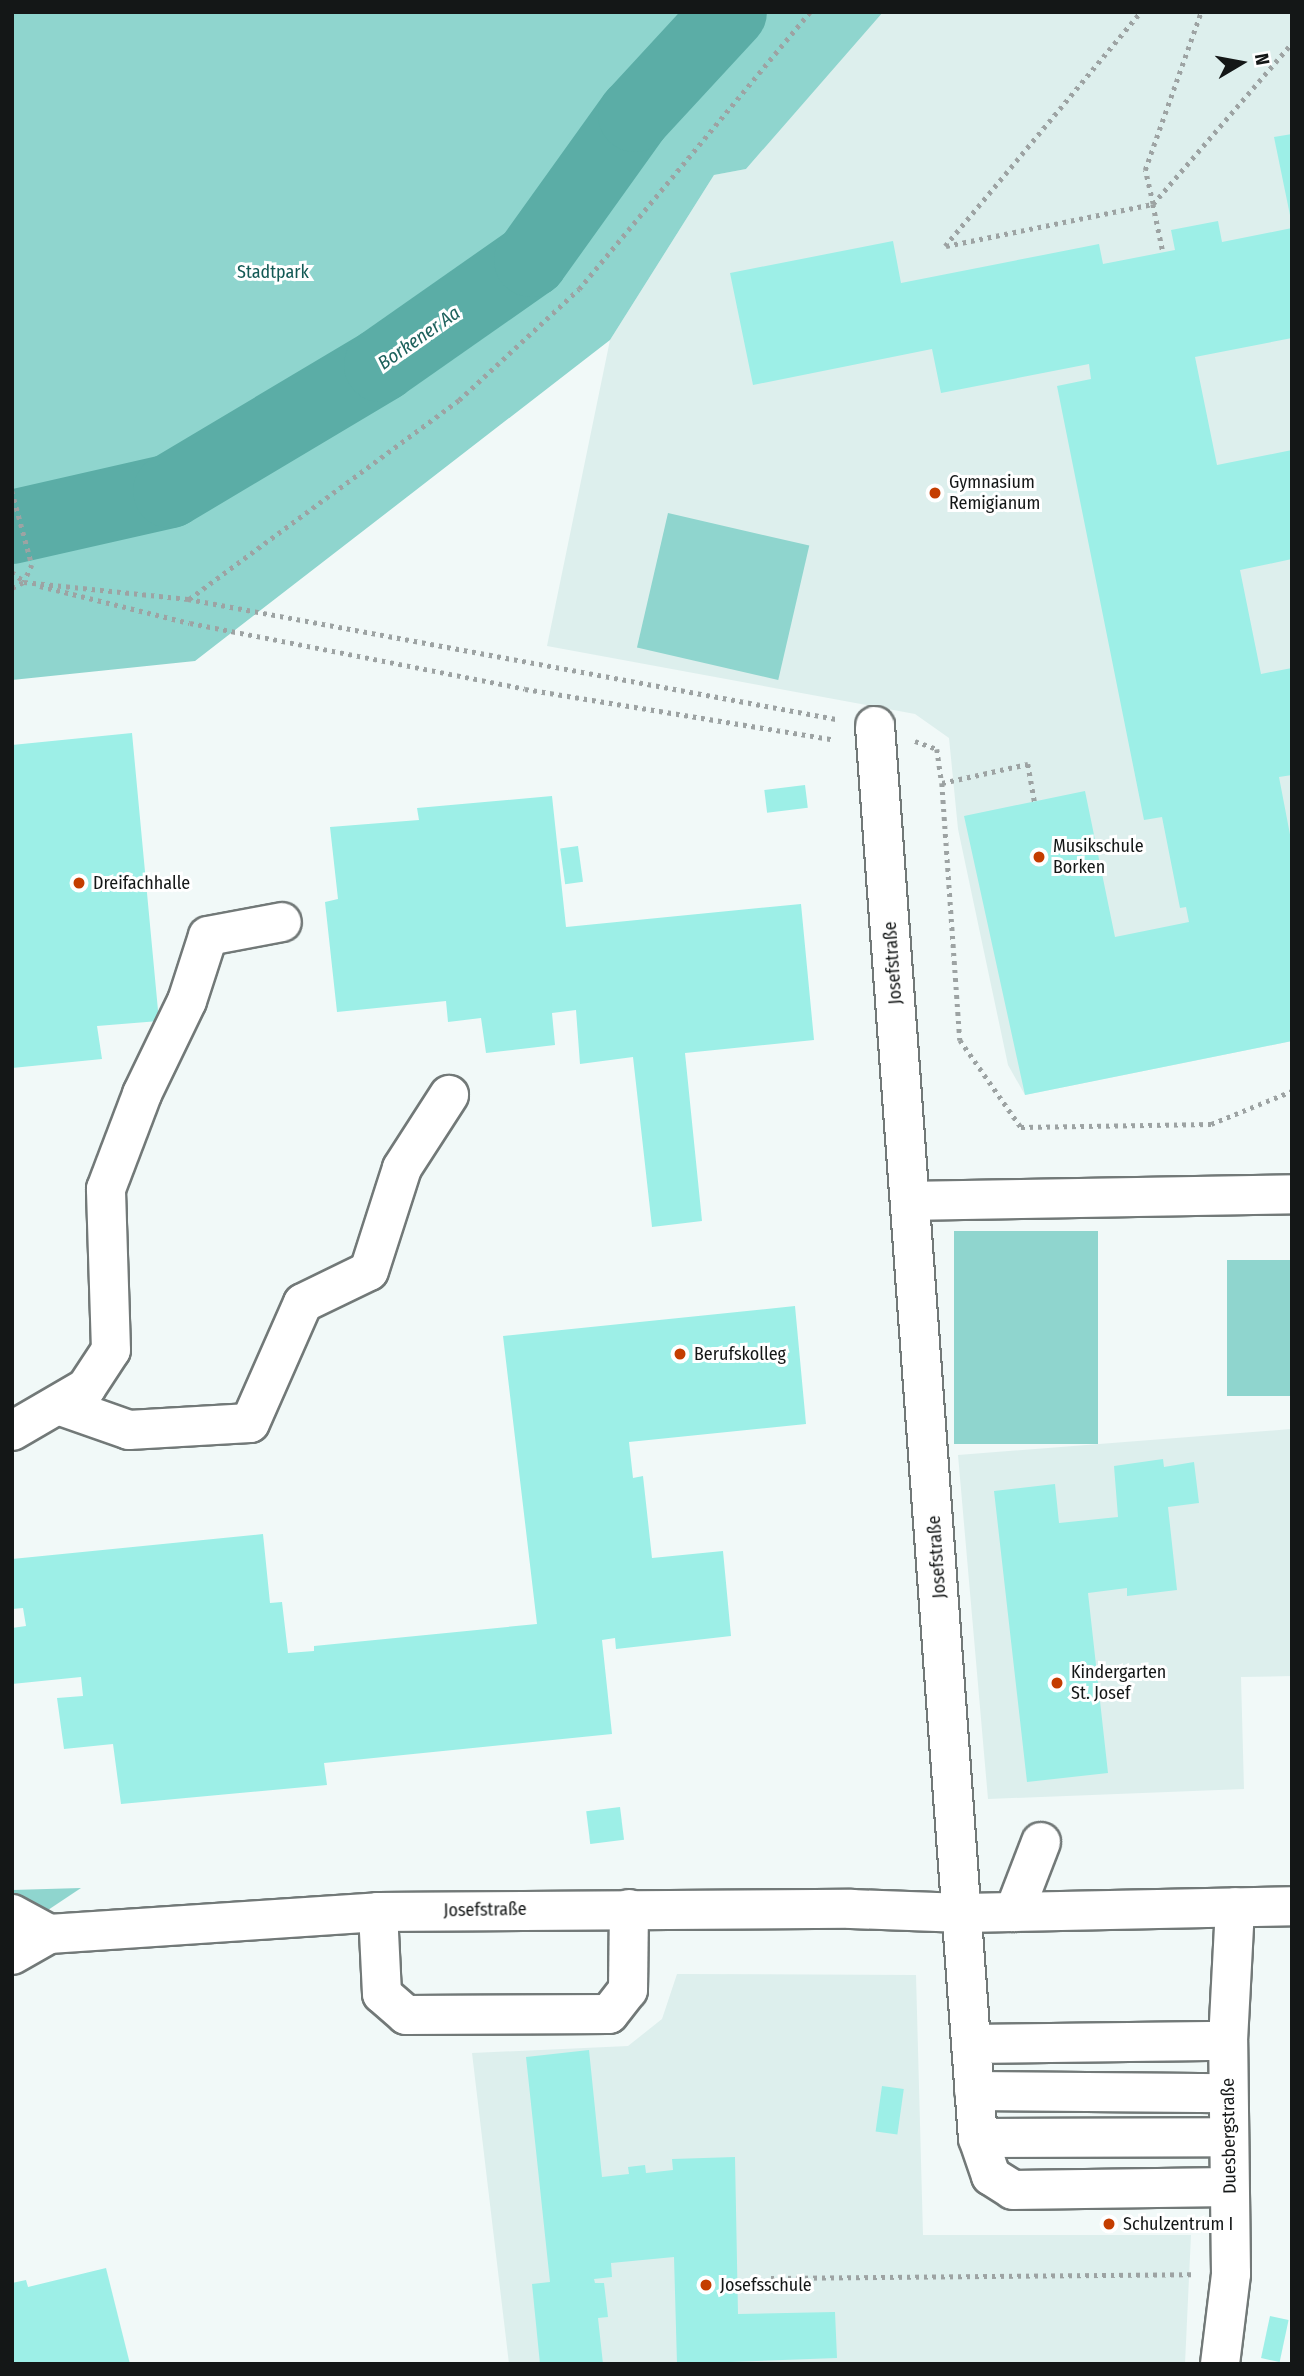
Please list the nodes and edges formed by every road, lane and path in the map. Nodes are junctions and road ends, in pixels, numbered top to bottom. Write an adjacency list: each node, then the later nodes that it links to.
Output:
1 (810, 12): 11 (path)
2 (1141, 12): 5 (path)
3 (1201, 12): 5 (path)
4 (1292, 43): 5 (path)
5 (1153, 204): 6 (path)
6 (1163, 252)
7 (12, 491): 9 (path)
8 (12, 572): 9 (path)
9 (24, 582): 10 (path); 11 (path); 12 (path)
10 (12, 588)
11 (188, 599): 12 (path)
12 (876, 737): 13 (path); 19 (street, Josefstraße)
13 (942, 783): 14 (path); 16 (path)
14 (1035, 802)
15 (282, 922): 20 (street)
16 (1292, 1091)
17 (449, 1095): 20 (street)
18 (1292, 1194): 19 (street)
19 (910, 1201): 28 (street, Josefstraße)
20 (58, 1405): 21 (street)
21 (12, 1431)
22 (1041, 1842): 27 (street)
23 (1292, 1906): 24 (street, Josefstraße)
24 (1235, 1907): 27 (street, Josefstraße); 32 (street, Duesbergstraße)
25 (629, 1909): 26 (street, Josefstraße); 26 (street); 28 (street, Josefstraße)
26 (378, 1912): 30 (street, Josefstraße)
27 (1014, 1912): 28 (street, Josefstraße)
28 (964, 1913): 33 (street)
29 (12, 1914): 30 (street)
30 (49, 1934): 31 (street, Josefstraße)
31 (12, 1955)
32 (1228, 2041): 33 (street); 35 (street, Duesbergstraße)
33 (971, 2044): 34 (street)
34 (974, 2091): 35 (street); 37 (street)
35 (1227, 2093): 36 (street, Duesbergstraße)
36 (1228, 2137): 37 (street); 38 (street, Duesbergstraße)
37 (978, 2138): 38 (street)
38 (1229, 2187): 39 (street, Duesbergstraße)
39 (1231, 2274): 40 (path); 41 (street, Duesbergstraße)
40 (771, 2278)
41 (1220, 2364)

